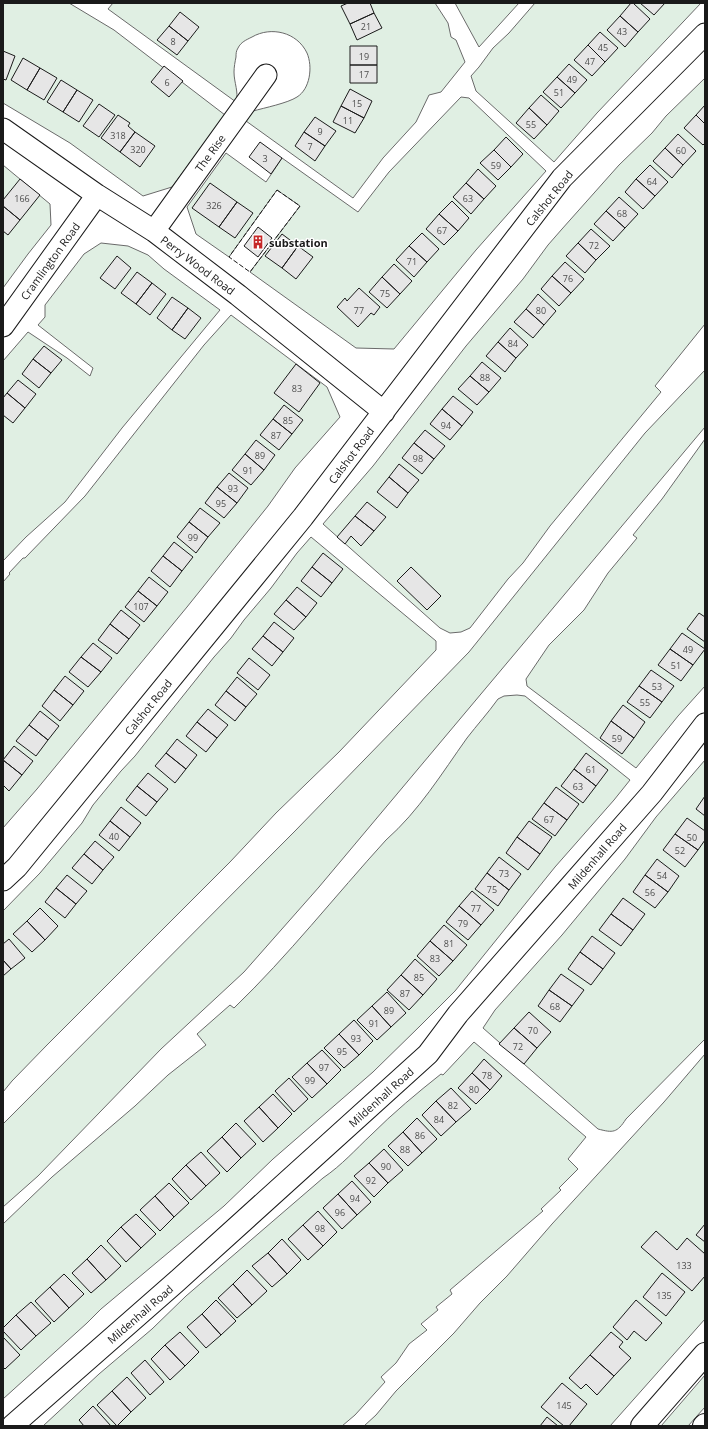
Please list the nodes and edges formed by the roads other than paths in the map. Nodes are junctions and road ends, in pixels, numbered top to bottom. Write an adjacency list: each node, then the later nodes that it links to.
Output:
1 (705, 34): 7 (street, Calshot Road)
2 (266, 75): 5 (street, The Rise)
3 (3, 129): 4 (street, Perry Wood Road)
4 (97, 195): 5 (street, Perry Wood Road); 6 (street, Cramlington Road)
5 (154, 231): 7 (street, Perry Wood Road)
6 (3, 326)
7 (384, 412): 9 (street, Calshot Road)
8 (705, 724): 11 (street, Mildenhall Road)
9 (3, 880)
10 (705, 1354): 12 (highway)
11 (12, 1426)
12 (642, 1426)

